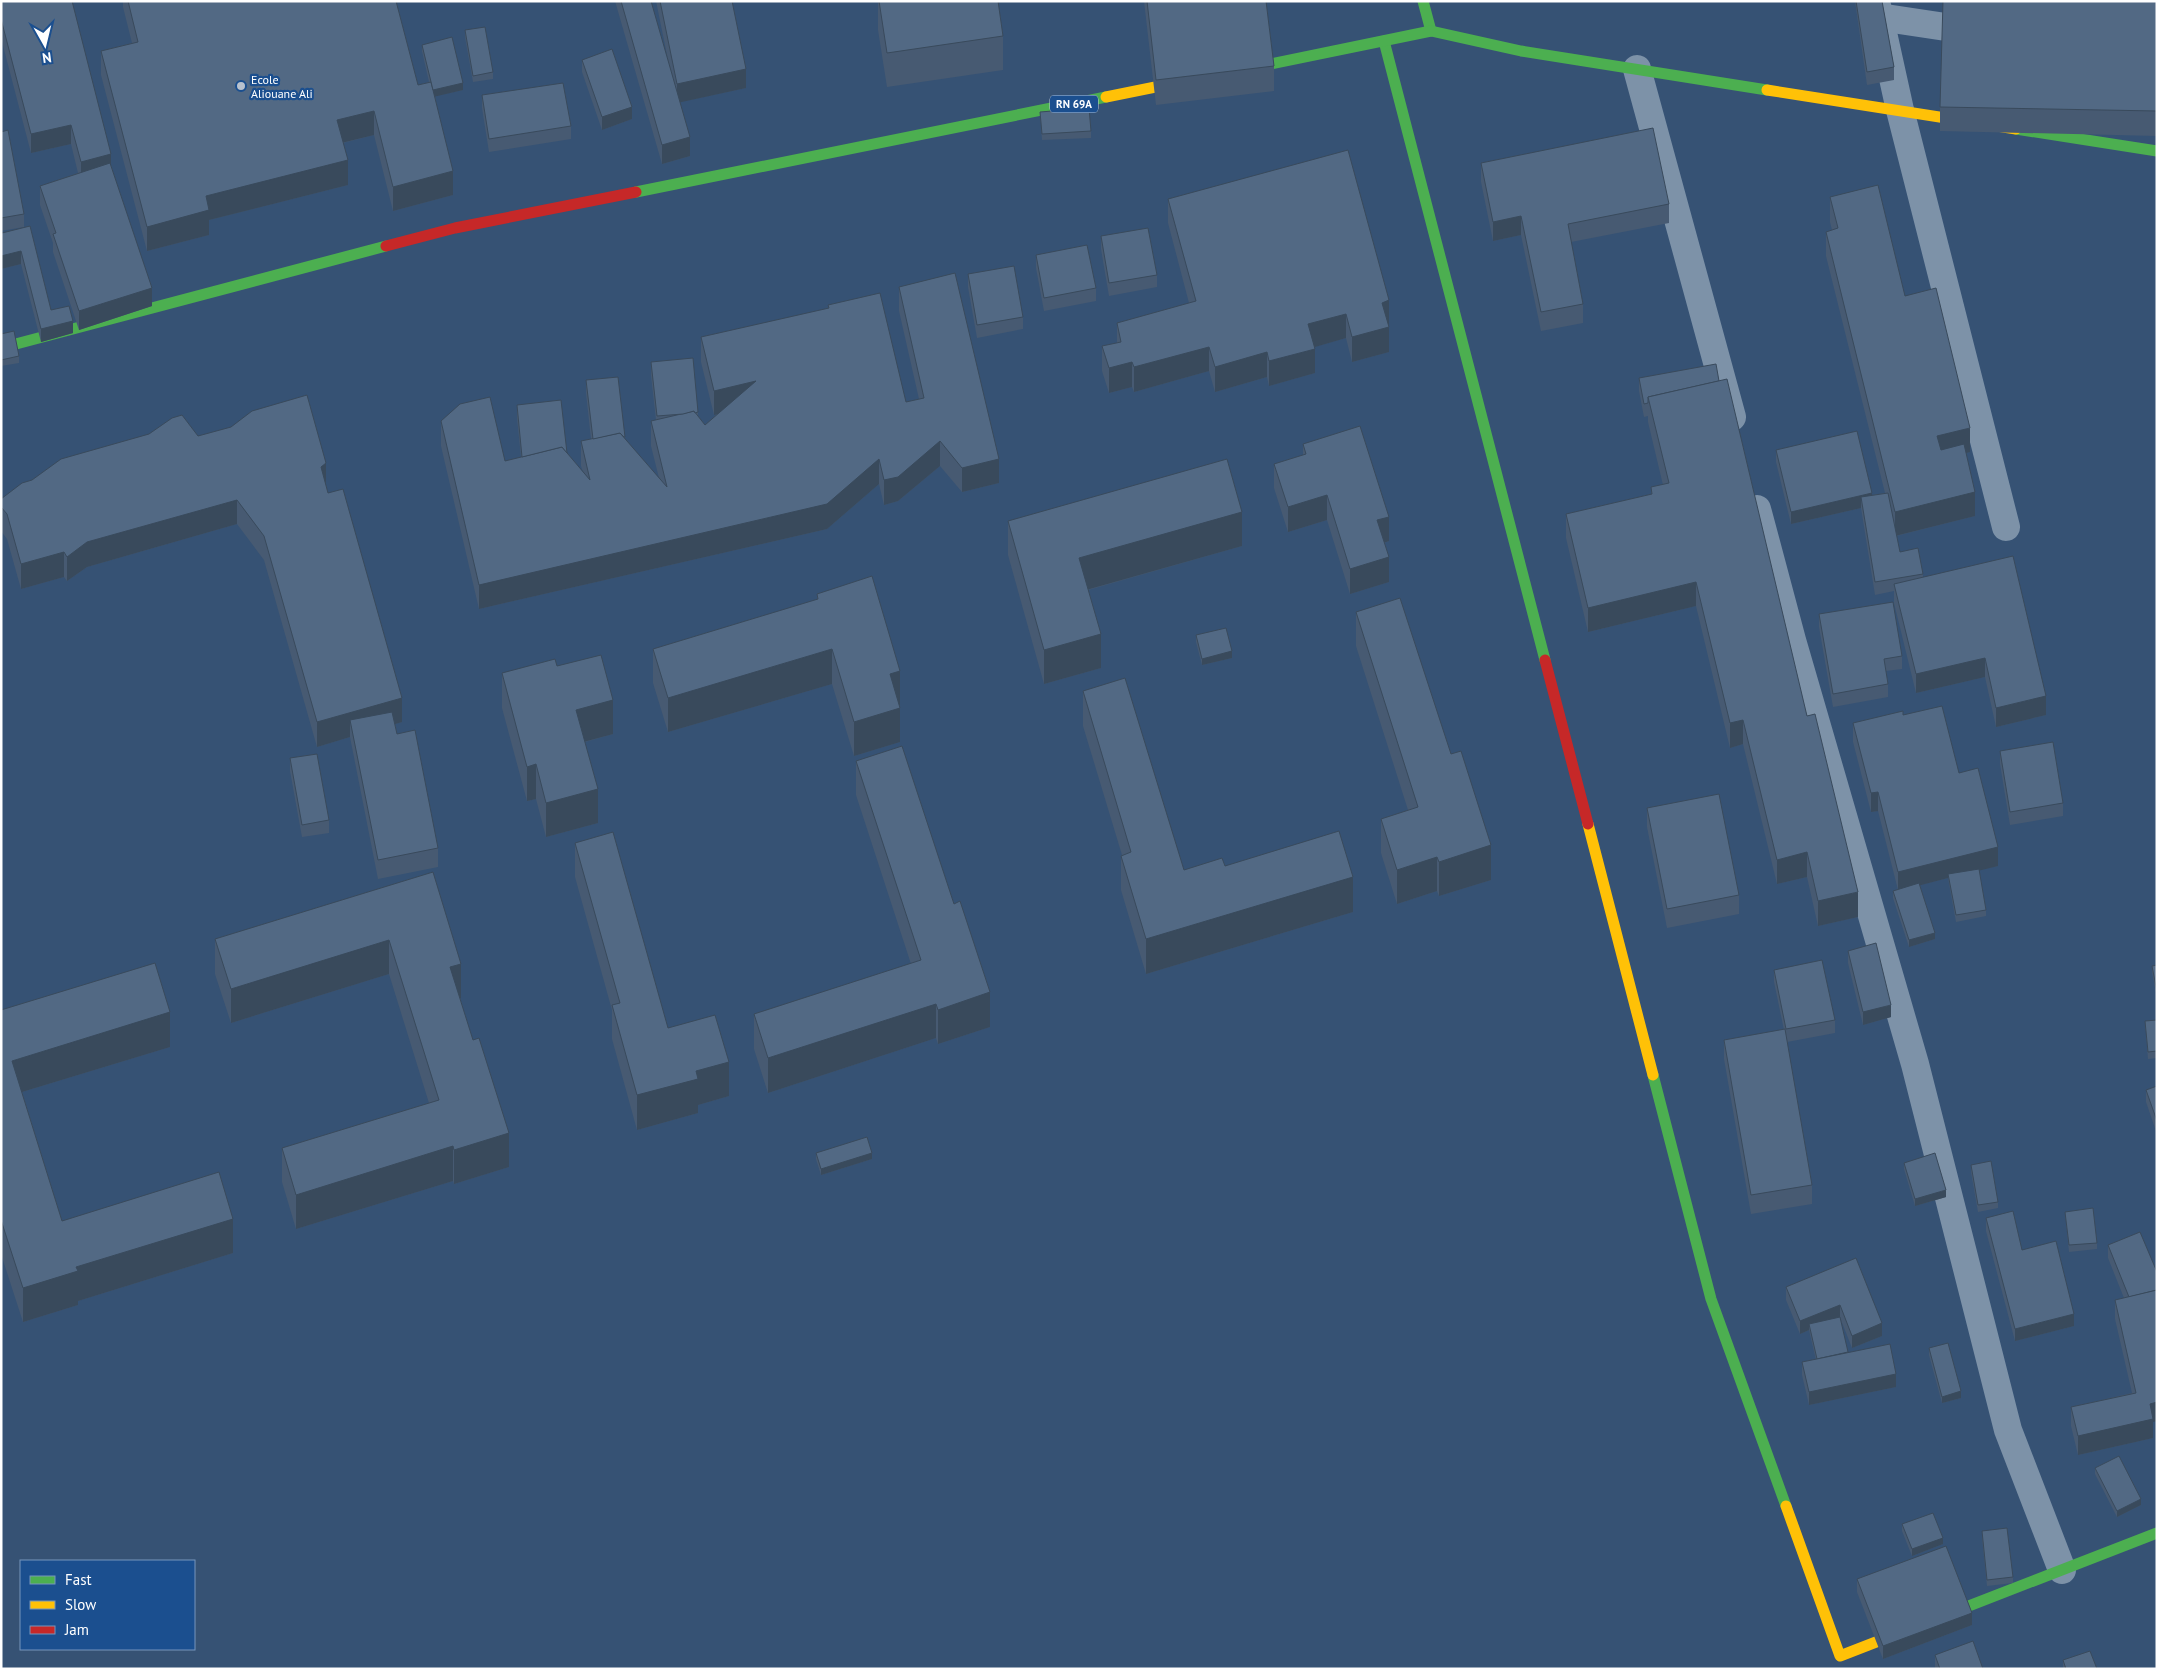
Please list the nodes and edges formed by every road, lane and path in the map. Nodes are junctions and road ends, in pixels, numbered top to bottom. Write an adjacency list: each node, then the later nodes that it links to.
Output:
1 (1423, 1): 3 (main road)
2 (1877, 9): 4 (street); 9 (street)
3 (1431, 31): 5 (main road); 6 (main road)
4 (2004, 36)
5 (1384, 41): 7 (main road); 16 (main road)
6 (1637, 69): 9 (main road); 12 (street)
7 (1228, 72)
8 (1198, 78): 11 (main road, RN 69A)
9 (1900, 110): 10 (main road); 14 (street)
10 (2157, 151)
11 (1, 348)
12 (1738, 440)
13 (1751, 488): 16 (street)
14 (2006, 527)
15 (2157, 1533): 16 (main road)
16 (2062, 1570)

